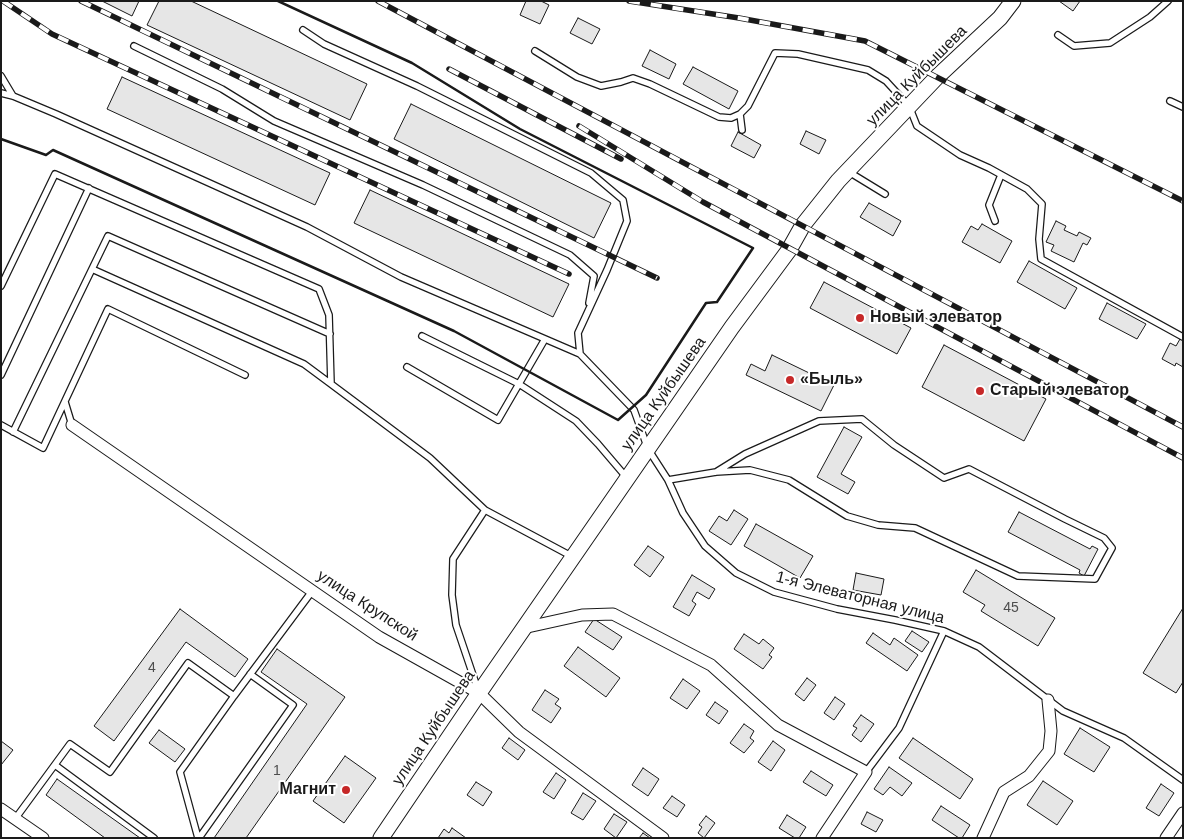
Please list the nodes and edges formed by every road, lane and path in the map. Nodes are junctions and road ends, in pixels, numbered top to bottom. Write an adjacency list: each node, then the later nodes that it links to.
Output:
1 (1013, 1): 11 (street, улица Куйбышева)
2 (1168, 1): 4 (lane)
3 (303, 30): 22 (lane)
4 (1058, 35)
5 (134, 46): 22 (lane)
6 (535, 51): 13 (lane)
7 (1, 76): 9 (lane)
8 (1, 93): 9 (lane)
9 (13, 96): 26 (lane)
10 (1170, 101): 12 (lane)
11 (910, 106): 13 (lane); 15 (street, улица Куйбышева); 16 (lane)
12 (1183, 107)
13 (740, 114): 14 (lane)
14 (742, 130)
15 (849, 172): 18 (lane); 37 (street, улица Куйбышева)
16 (1001, 174): 19 (lane); 25 (lane)
17 (89, 188): 21 (lane); 23 (lane); 29 (lane)
18 (885, 194)
19 (994, 221)
20 (92, 268): 23 (lane); 31 (lane); 36 (lane)
21 (1, 286)
22 (588, 310): 27 (lane)
23 (330, 334): 31 (lane)
24 (422, 336): 32 (lane)
25 (1183, 337)
26 (545, 339): 27 (lane); 32 (lane)
27 (580, 354): 37 (lane, 1-я Элеваторная улица)
28 (407, 367): 32 (lane)
29 (1, 375)
30 (245, 375): 33 (lane)
31 (330, 384): 41 (lane)
32 (519, 384): 39 (lane)
33 (65, 402): 35 (lane); 36 (lane)
34 (1, 425): 36 (lane)
35 (72, 425): 43 (street, улица Крупской)
36 (13, 432)
37 (648, 449): 39 (street, улица Куйбышева); 40 (lane, 1-я Элеваторная улица)
38 (716, 472): 38 (lane); 40 (lane)
39 (627, 479): 42 (street, улица Куйбышева)
40 (668, 480): 45 (lane, 1-я Элеваторная улица)
41 (484, 510): 42 (lane); 47 (lane)
42 (573, 557): 44 (street, улица Куйбышева)
43 (313, 590): 46 (lane); 47 (street, улица Крупской)
44 (523, 628): 47 (street, улица Куйбышева); 51 (street)
45 (944, 631): 49 (lane, 1-я Элеваторная улица); 51 (lane)
46 (250, 674): 48 (lane); 59 (lane)
47 (479, 692): 56 (street, улица Куйбышева); 60 (street, улица Крупской)
48 (234, 696): 50 (lane); 59 (lane)
49 (1048, 700): 52 (lane, 1-я Элеваторная улица); 62 (street)
50 (55, 765): 55 (lane); 58 (lane)
51 (866, 772): 61 (street)
52 (1183, 780)
53 (1, 809): 55 (street)
54 (1183, 813): 63 (street)
55 (15, 819): 57 (street)
56 (383, 837)
57 (43, 838)
58 (154, 838)
59 (198, 838)
60 (663, 838)
61 (822, 838)
62 (983, 838)
63 (1166, 838)

